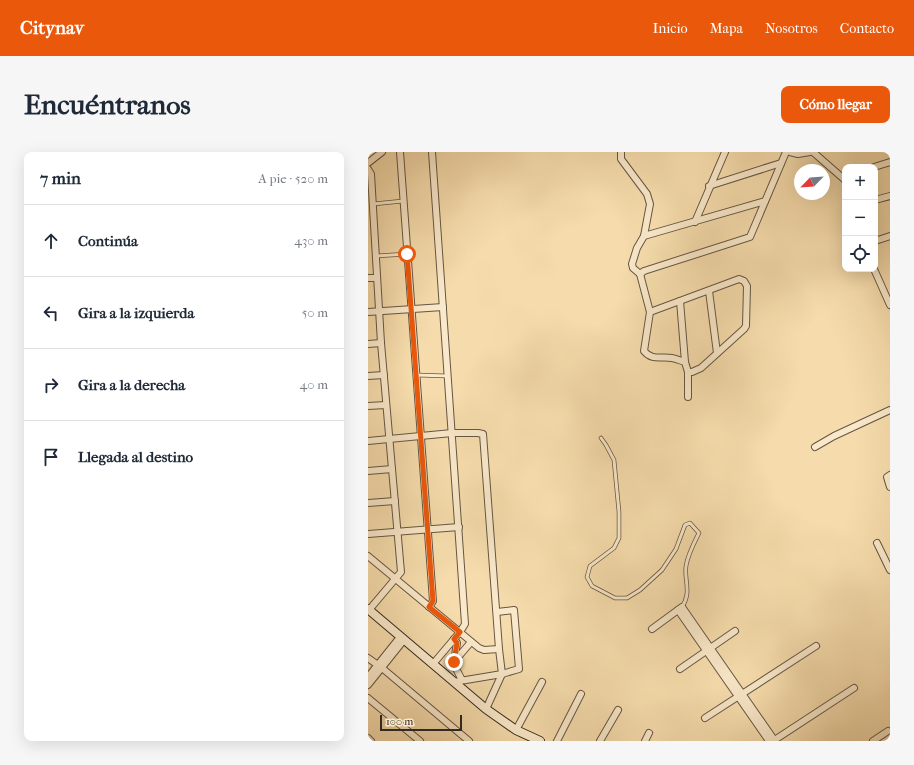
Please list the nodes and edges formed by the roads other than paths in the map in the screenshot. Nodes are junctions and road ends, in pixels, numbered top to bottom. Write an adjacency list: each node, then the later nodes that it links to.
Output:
1 (382, 152): 11 (street)
2 (400, 152): 19 (street)
3 (432, 152): 38 (street)
4 (725, 152): 16 (street)
5 (786, 152): 12 (street)
6 (790, 152): 7 (street)
7 (810, 152)
8 (813, 152): 15 (street)
9 (621, 153): 24 (street)
10 (890, 162): 13 (street)
11 (368, 163)
12 (782, 163): 16 (street); 20 (street)
13 (878, 166)
14 (368, 169): 21 (street)
15 (842, 176)
16 (709, 186): 23 (street)
17 (890, 196): 18 (street)
18 (878, 199)
19 (404, 201): 21 (lane); 29 (street)
20 (765, 201): 23 (street); 32 (street)
21 (373, 204): 22 (street)
22 (371, 217): 28 (street)
23 (695, 222): 24 (street)
24 (644, 236): 32 (street)
25 (890, 236): 26 (street)
26 (878, 240)
27 (368, 248): 28 (street)
28 (376, 248): 30 (street)
29 (407, 254): 30 (lane); 39 (street)
30 (376, 256): 34 (street)
31 (875, 272): 37 (street)
32 (640, 274): 42 (street)
33 (368, 278): 34 (street)
34 (377, 278): 40 (street)
35 (709, 291): 36 (street); 45 (street); 45 (street)
36 (680, 301): 42 (street); 46 (street)
37 (890, 304)
38 (443, 307): 39 (street); 51 (street)
39 (412, 309): 40 (street); 49 (street)
40 (379, 311): 41 (street); 43 (street)
41 (368, 312)
42 (650, 312): 46 (street)
43 (382, 343): 44 (street); 48 (street)
44 (368, 344)
45 (717, 353): 47 (street)
46 (685, 362): 47 (street)
47 (688, 372): 52 (street)
48 (384, 375): 50 (street); 53 (street)
49 (416, 375): 51 (lane); 57 (street)
50 (368, 376)
51 (448, 376): 56 (street)
52 (688, 397)
53 (386, 405): 54 (street); 59 (street)
54 (368, 406)
55 (890, 410): 61 (street)
56 (452, 433): 57 (street); 68 (street); 79 (street)
57 (422, 436): 59 (street); 69 (street)
58 (601, 438): 77 (lane)
59 (389, 439): 60 (street); 62 (street)
60 (368, 440)
61 (815, 447)
62 (392, 469): 63 (street); 66 (street)
63 (368, 471)
64 (890, 475): 65 (street)
65 (890, 487)
66 (395, 501): 67 (street); 70 (street)
67 (368, 503)
68 (459, 527): 69 (street); 82 (street)
69 (428, 529): 70 (street); 76 (street)
70 (397, 532): 71 (street); 75 (street)
71 (368, 534)
72 (876, 543): 74 (street)
73 (368, 556): 75 (street)
74 (890, 570)
75 (395, 579): 76 (street); 78 (street)
76 (429, 607): 82 (street)
77 (680, 608): 80 (street); 88 (street)
78 (368, 610): 83 (main road)
79 (497, 612): 87 (street); 94 (street)
80 (652, 629)
81 (735, 631): 88 (street)
82 (460, 632): 84 (street); 85 (street)
83 (402, 638): 91 (main road); 92 (street)
84 (454, 639): 90 (street); 91 (street)
85 (471, 642): 87 (street); 90 (street)
86 (816, 646): 101 (street)
87 (499, 649): 94 (street)
88 (708, 649): 93 (street); 101 (street)
89 (368, 658): 92 (street)
90 (454, 662): 96 (street)
91 (433, 664): 96 (main road)
92 (380, 666): 95 (street); 98 (street); 112 (street)
93 (680, 668)
94 (502, 674): 96 (street); 103 (street)
95 (368, 677)
96 (458, 681): 103 (main road)
97 (542, 682): 106 (street)
98 (368, 685)
99 (854, 688): 117 (street)
100 (581, 694): 114 (street)
101 (740, 695): 105 (street); 117 (street)
102 (368, 698): 111 (street)
103 (486, 708): 106 (main road)
104 (618, 710): 115 (street)
105 (705, 718)
106 (516, 730): 113 (main road)
107 (888, 731): 118 (street)
108 (649, 733): 116 (street)
109 (368, 738): 110 (street)
110 (371, 741)
111 (420, 741)
112 (469, 741)
113 (540, 741)
114 (557, 741)
115 (600, 741)
116 (645, 741)
117 (773, 741)
118 (873, 741)

